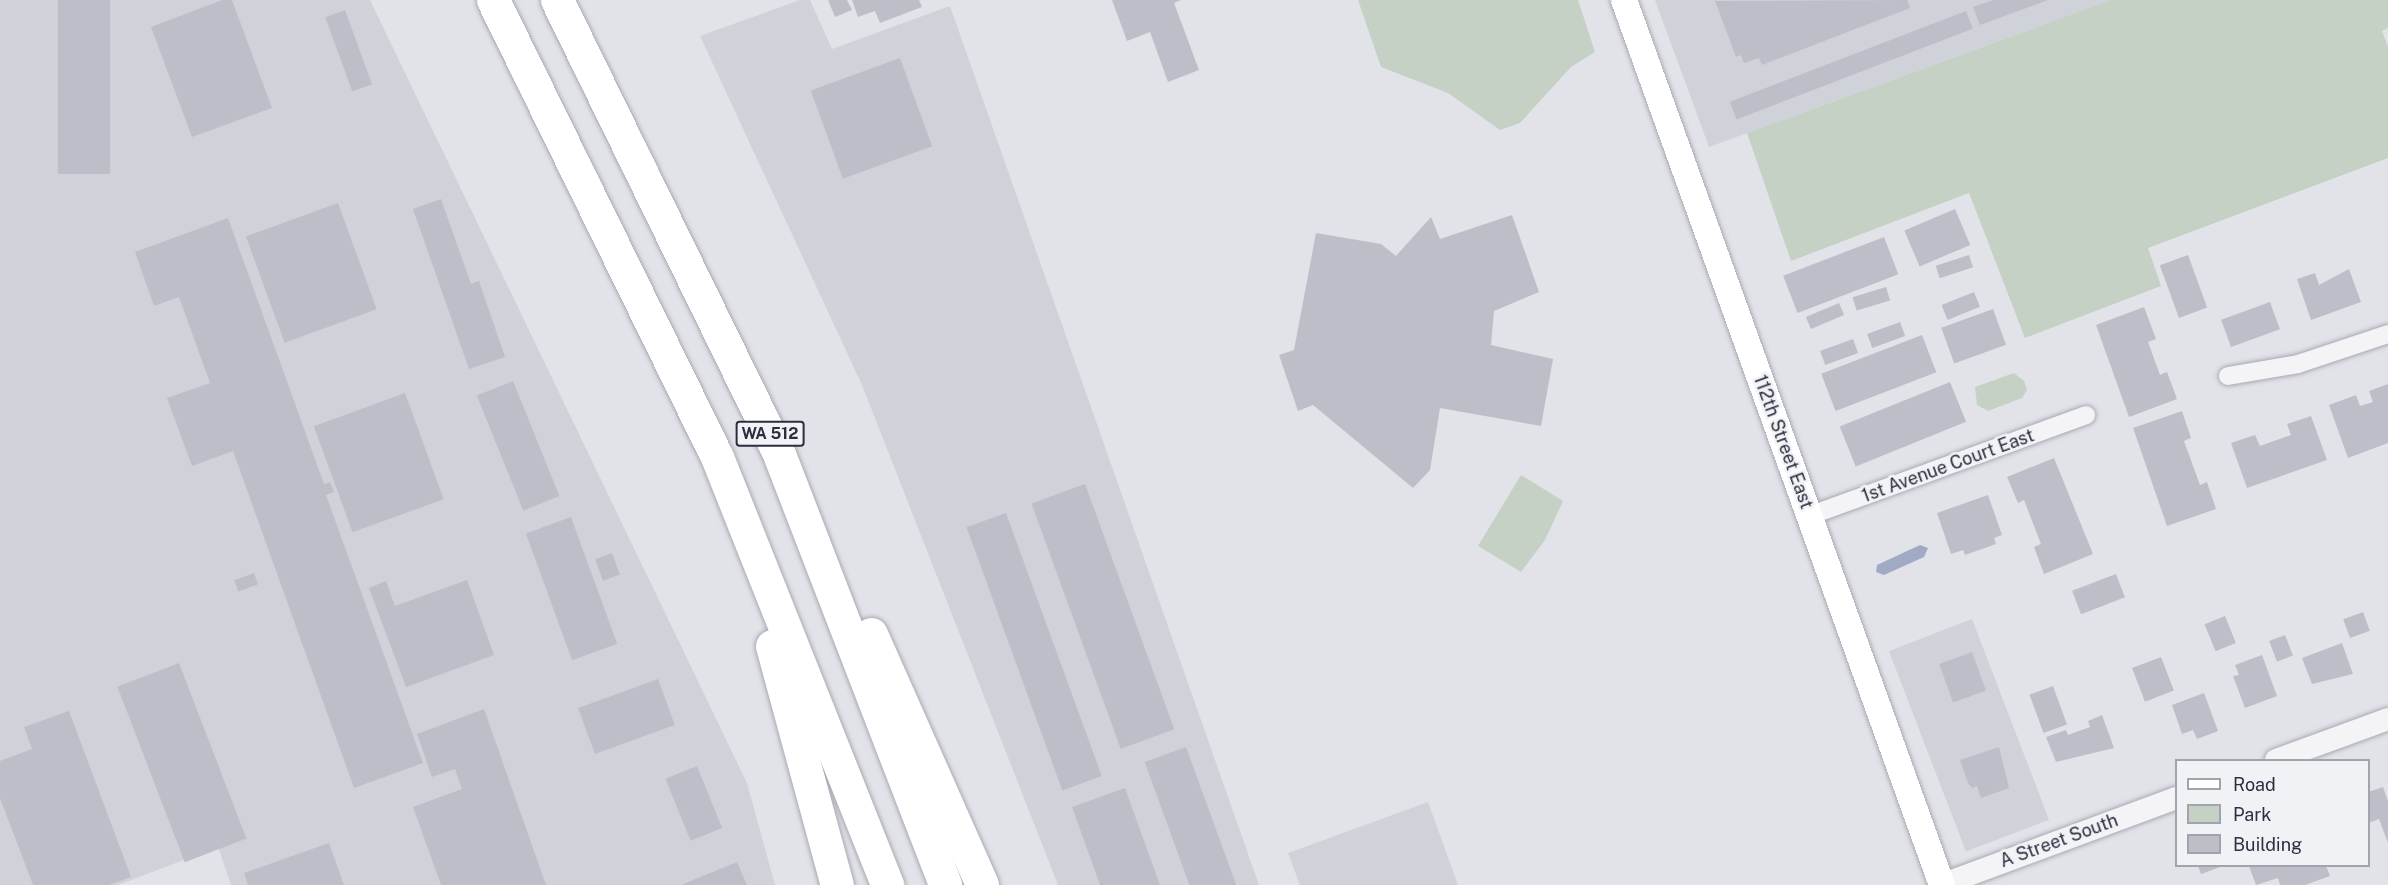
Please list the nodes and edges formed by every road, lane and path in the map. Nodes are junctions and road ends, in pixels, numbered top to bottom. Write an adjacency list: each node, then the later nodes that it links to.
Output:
1 (493, 0): 8 (highway, WA 512)
2 (557, 0): 6 (highway, WA 512)
3 (1624, 0): 9 (main road, 112th Street East)
4 (2388, 334): 5 (street)
5 (2228, 376)
6 (749, 387): 15 (highway, WA 512); 16 (highway)
7 (2086, 415): 9 (street, 1st Avenue Court East)
8 (717, 457): 13 (highway); 14 (highway, WA 512)
9 (1809, 516): 17 (main road, 112th Street East)
10 (2388, 719): 11 (street)
11 (2279, 759)
12 (2175, 798): 17 (street, A Street South)
13 (837, 885)
14 (887, 885)
15 (945, 885)
16 (982, 885)
17 (1942, 885)

